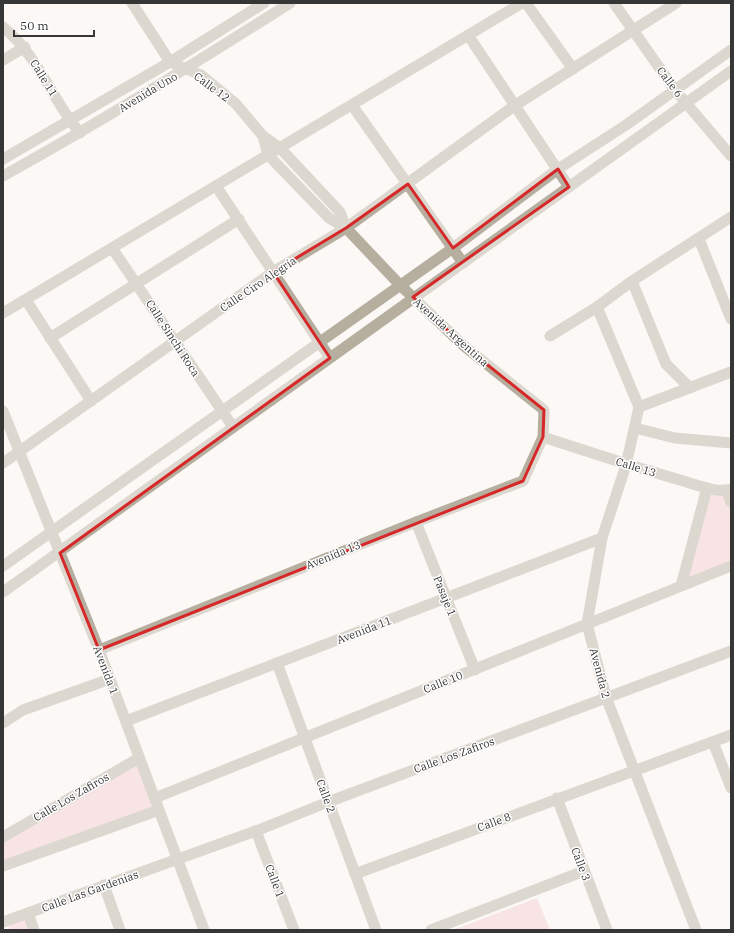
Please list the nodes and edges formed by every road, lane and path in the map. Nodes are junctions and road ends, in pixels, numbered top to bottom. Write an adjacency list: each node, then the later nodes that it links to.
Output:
1 (132, 3): 14 (street)
2 (264, 3): 14 (street, Avenida Uno)
3 (290, 3): 15 (street, Avenida Uno)
4 (522, 3): 10 (street)
5 (526, 3): 16 (street)
6 (614, 3): 9 (street, Calle 6)
7 (676, 3): 9 (street, Calle Ciro Alegría)
8 (3, 27): 11 (street, Calle 11)
9 (633, 31): 16 (street, Calle Ciro Alegría); 18 (street, Calle 6)
10 (468, 35): 20 (street); 21 (street)
11 (25, 47): 13 (street); 22 (street, Calle 11)
12 (731, 50): 18 (street)
13 (3, 60)
14 (170, 62): 15 (street, Calle 12); 22 (street, Avenida Uno)
15 (187, 69): 23 (street, Avenida Uno); 24 (street, Calle 12)
16 (573, 69): 21 (street, Calle Ciro Alegría)
17 (731, 71): 19 (street)
18 (675, 90): 19 (street, Calle 6); 29 (street)
19 (686, 103): 27 (street, Calle 6); 33 (street)
20 (352, 105): 25 (street); 31 (street)
21 (514, 106): 29 (street); 31 (street, Calle Ciro Alegría)
22 (70, 121): 23 (street, Calle 11); 28 (street, Avenida Uno)
23 (80, 133): 30 (street, Avenida Uno)
24 (263, 136): 25 (street, Calle 12); 26 (street, Calle 12)
25 (280, 148): 26 (street); 36 (street, Avenida Argentina)
26 (268, 155): 32 (street); 36 (street, Avenida Argentina)
27 (731, 156)
28 (3, 159)
29 (558, 169): 33 (street); 39 (street)
30 (3, 176)
31 (408, 184): 36 (street, Calle Ciro Alegría); 39 (street)
32 (216, 186): 35 (street); 38 (street)
33 (569, 187): 40 (street)
34 (731, 217): 37 (street)
35 (239, 219): 41 (street); 43 (street)
36 (346, 228): 41 (street, Calle Ciro Alegría); 44 (street, Avenida Argentina)
37 (699, 239): 42 (street); 49 (street)
38 (112, 248): 43 (street, Calle Sinchi Roca); 46 (street)
39 (453, 248): 40 (street); 44 (street)
40 (463, 263): 45 (street)
41 (273, 272): 52 (street, Calle Ciro Alegría); 53 (street)
42 (632, 281): 47 (street); 56 (street)
43 (137, 283): 51 (street); 52 (street, Calle Sinchi Roca)
44 (400, 285): 45 (street, Avenida Argentina); 53 (street)
45 (413, 297): 54 (street); 63 (street, Avenida Argentina)
46 (26, 300): 48 (street); 51 (street)
47 (597, 307): 50 (street); 58 (street)
48 (3, 313)
49 (731, 319)
50 (550, 336)
51 (50, 338): 57 (street)
52 (175, 342): 57 (street, Calle Ciro Alegría); 59 (street, Calle Sinchi Roca)
53 (318, 342): 54 (street); 59 (street)
54 (330, 358): 61 (street)
55 (731, 372): 56 (street)
56 (690, 388): 58 (street)
57 (92, 401): 65 (street, Calle Ciro Alegría)
58 (639, 406): 62 (street, Avenida 2)
59 (221, 411): 61 (street, Calle Sinchi Roca); 72 (street)
60 (3, 412): 65 (street, Avenida 1)
61 (233, 427): 74 (street)
62 (635, 428): 64 (street); 67 (street, Avenida 2)
63 (543, 437): 67 (street, Calle 13); 71 (street, Avenida 13)
64 (731, 443)
65 (19, 452): 66 (street, Calle Ciro Alegría); 72 (street, Avenida 1)
66 (3, 463)
67 (626, 465): 68 (street, Calle 13); 73 (street, Avenida 2)
68 (707, 488): 69 (street, Calle 13); 77 (street)
69 (729, 490): 70 (street)
70 (731, 502)
71 (416, 522): 79 (street, Pasaje 1); 81 (street, Avenida 13)
72 (51, 532): 74 (street, Avenida 1); 75 (street)
73 (602, 538): 79 (street, Avenida 11); 80 (street, Avenida 2)
74 (60, 552): 78 (street); 81 (street, Avenida 1)
75 (3, 566)
76 (731, 566): 77 (street, Calle 10)
77 (682, 586): 80 (street, Calle 10)
78 (3, 592)
79 (446, 598): 83 (street, Avenida 11); 84 (street, Pasaje 1)
80 (587, 624): 84 (street, Calle 10); 86 (street, Avenida 2)
81 (99, 650): 85 (street, Avenida 1)
82 (731, 651): 86 (street, Calle Los Zafiros)
83 (277, 663): 87 (street, Avenida 11); 90 (street, Calle 2)
84 (475, 670): 90 (street, Calle 10)
85 (110, 679): 87 (street, Avenida 1); 88 (street)
86 (606, 697): 93 (street, Avenida 2); 97 (street, Calle Los Zafiros)
87 (126, 721): 92 (street, Avenida 1)
88 (3, 723)
89 (731, 735): 91 (street, Calle 8)
90 (304, 738): 95 (street, Calle 10); 97 (street, Calle 2)
91 (713, 742): 93 (street, Calle 8); 94 (street)
92 (139, 758): 95 (street, Avenida 1); 100 (street, Calle Los Zafiros)
93 (635, 771): 96 (street, Calle 8); 115 (street, Avenida 2)
94 (731, 788)
95 (155, 798): 98 (street, Avenida 1)
96 (557, 798): 103 (street, Calle 3); 104 (street, Calle 8)
97 (328, 802): 99 (street, Calle Los Zafiros); 104 (street, Calle 2)
98 (159, 810): 101 (street, Avenida 1); 102 (street)
99 (256, 831): 101 (street, Calle Los Zafiros); 111 (street, Calle 1)
100 (3, 837)
101 (177, 859): 105 (street, Calle Las Gardenias); 110 (street, Avenida 1)
102 (3, 866)
103 (584, 871): 113 (street); 114 (street, Calle 3)
104 (355, 874): 112 (street, Calle 2)
105 (104, 885): 106 (street, Calle Las Gardenias); 109 (street)
106 (28, 913): 107 (street, Calle Las Gardenias); 108 (street)
107 (6, 924)
108 (34, 930)
109 (120, 930)
110 (204, 930)
111 (294, 930)
112 (376, 930)
113 (431, 930)
114 (607, 930)
115 (696, 930)

